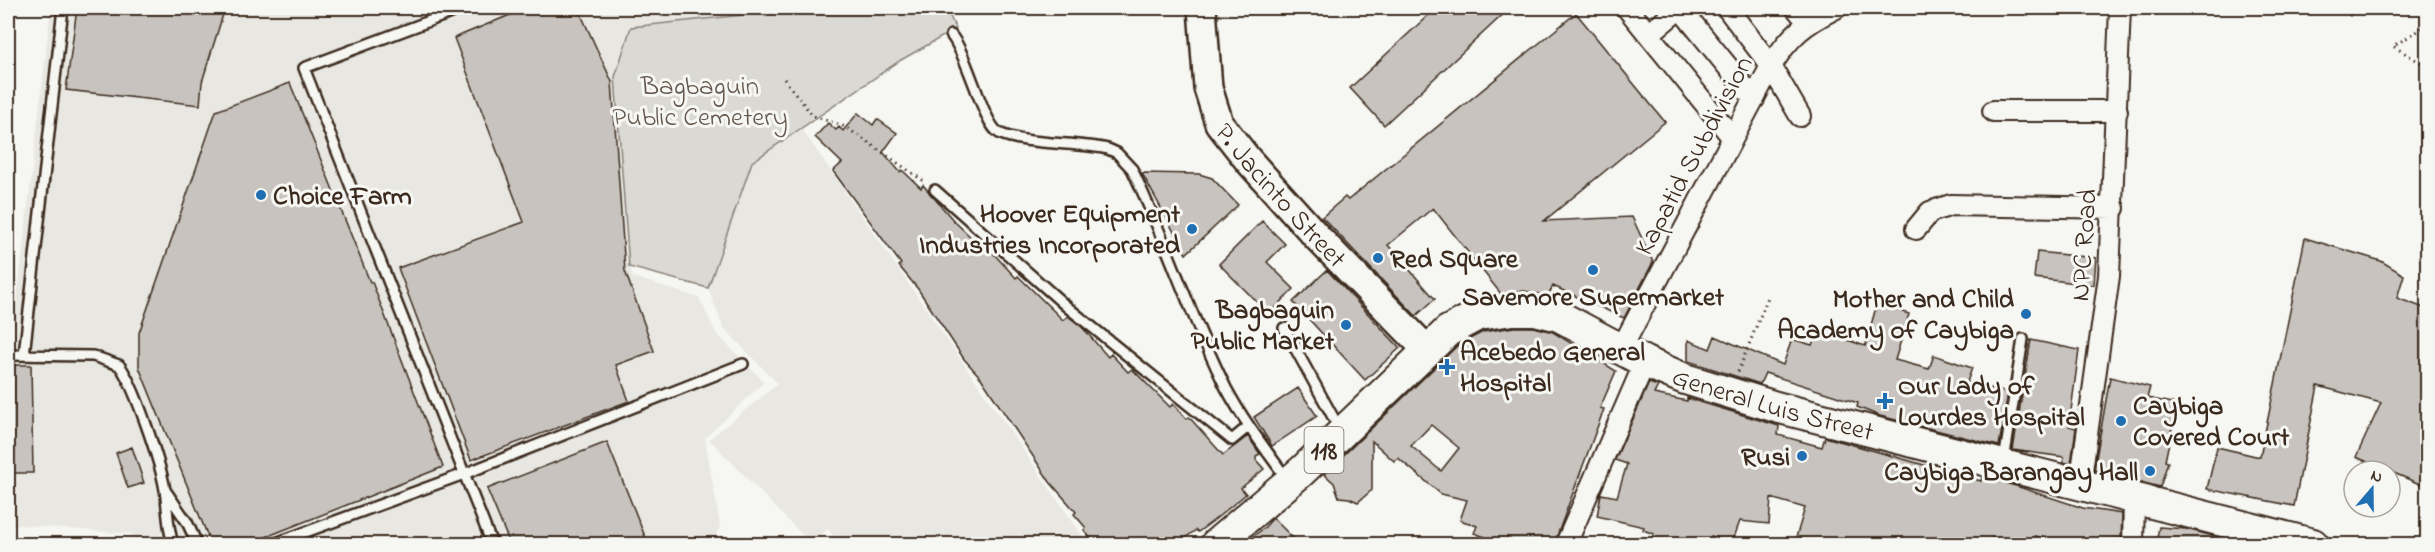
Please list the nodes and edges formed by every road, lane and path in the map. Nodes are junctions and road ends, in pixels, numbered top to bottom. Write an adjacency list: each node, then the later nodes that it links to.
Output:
1 (63, 8): 31 (lane)
2 (464, 8): 38 (lane)
3 (1202, 8): 29 (street, P. Jacinto Street)
4 (1628, 8): 13 (street)
5 (1680, 8): 13 (street); 18 (street)
6 (1727, 8): 15 (street)
7 (1836, 8): 11 (street, Kapatid Subdivision)
8 (2120, 8): 20 (street, NPC Road)
9 (2339, 8): 10 (path)
10 (2364, 8)
11 (1802, 15): 15 (street, Kapatid Subdivision)
12 (2427, 26): 16 (path)
13 (1649, 34): 22 (street)
14 (951, 35): 35 (lane)
15 (1771, 66): 18 (street, Kapatid Subdivision); 21 (street)
16 (2427, 67)
17 (784, 78): 23 (path)
18 (1754, 99): 22 (street, Kapatid Subdivision)
19 (1993, 111): 20 (street)
20 (2117, 111): 24 (street, NPC Road)
21 (1800, 116)
22 (1732, 137): 32 (street, Kapatid Subdivision)
23 (935, 190): 35 (lane)
24 (2114, 208): 25 (street); 40 (street, NPC Road)
25 (1916, 229)
26 (1768, 297): 34 (path)
27 (1284, 328): 36 (lane)
28 (2023, 339): 37 (lane)
29 (1426, 349): 32 (main road, General Luis Street / 118); 36 (main road, General Luis Street / 118)
30 (8, 355): 31 (lane)
31 (24, 355): 41 (lane)
32 (1633, 355): 37 (main road, General Luis Street / 118); 49 (street, Kapatid Subdivision)
33 (743, 364): 38 (lane)
34 (1734, 382)
35 (1249, 426): 39 (lane)
36 (1342, 433): 39 (main road, General Luis Street / 118)
37 (2003, 466): 40 (main road, General Luis Street / 118)
38 (464, 474): 46 (lane); 47 (lane)
39 (1289, 482): 48 (main road, General Luis Street / 118)
40 (2080, 485): 42 (main road, General Luis Street / 118)
41 (165, 490): 44 (lane); 45 (lane)
42 (2134, 499): 43 (main road, General Luis Street / 118); 50 (street)
43 (2276, 540): 51 (main road, General Luis Street / 118)
44 (173, 544)
45 (197, 544)
46 (273, 544)
47 (492, 544)
48 (1216, 544)
49 (1567, 544)
50 (2133, 544)
51 (2313, 544)

